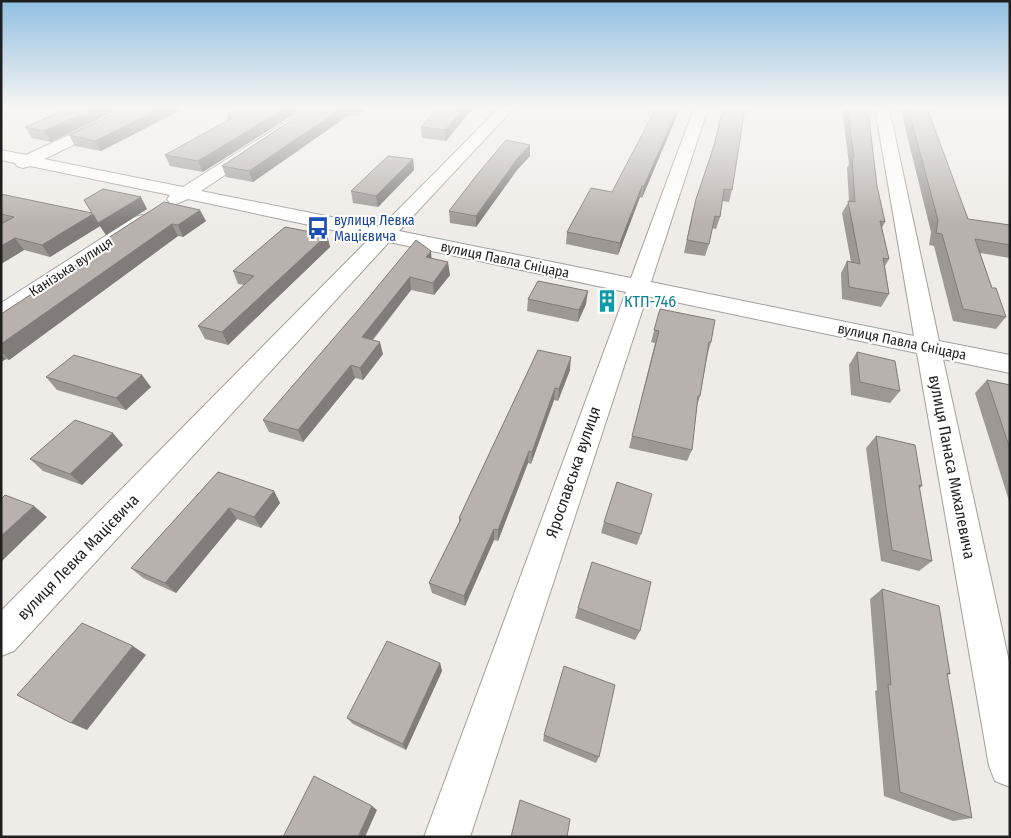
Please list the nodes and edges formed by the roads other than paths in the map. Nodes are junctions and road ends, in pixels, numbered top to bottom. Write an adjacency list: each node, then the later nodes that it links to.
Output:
1 (57, 147): 7 (street)
2 (256, 147): 9 (street, Канізька вулиця)
3 (469, 147): 10 (street, вулиця Левка Мацієвича)
4 (687, 147): 11 (street, Ярославська вулиця)
5 (890, 147): 13 (street, вулиця Панаса Михалевича)
6 (1, 155): 7 (street, вулиця Павла Сніцара)
7 (28, 161): 8 (street); 9 (street, вулиця Павла Сніцара)
8 (1, 173)
9 (184, 193): 10 (street, вулиця Павла Сніцара); 12 (street, Канізька вулиця)
10 (385, 234): 11 (street, вулиця Павла Сніцара); 15 (street, вулиця Левка Мацієвича)
11 (637, 288): 13 (street, вулиця Павла Сніцара); 17 (street, Ярославська вулиця)
12 (1, 313)
13 (928, 347): 14 (street, вулиця Павла Сніцара); 16 (street, вулиця Панаса Михалевича)
14 (1010, 364)
15 (1, 638)
16 (1010, 766)
17 (447, 837)

